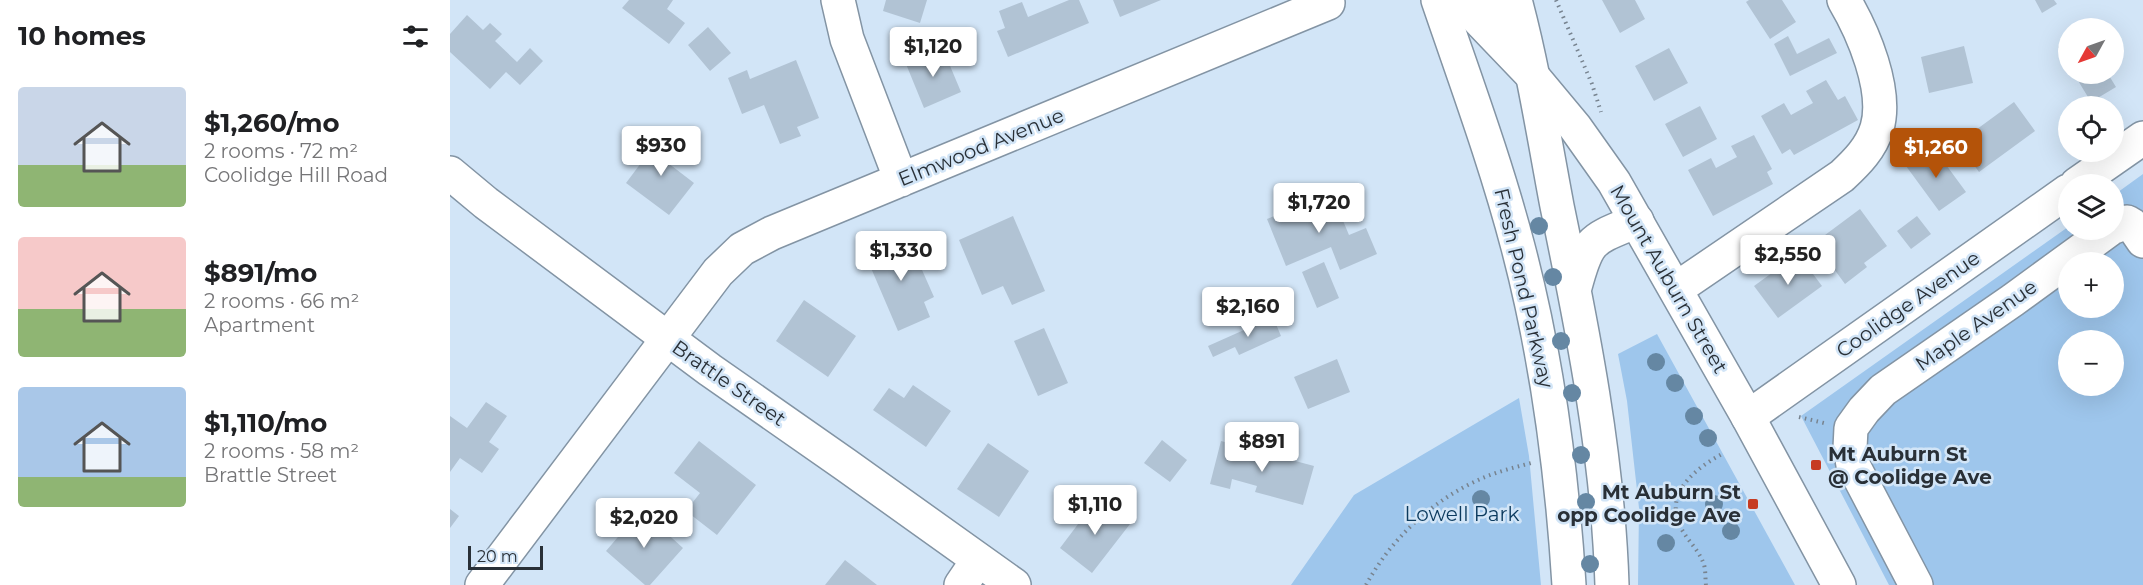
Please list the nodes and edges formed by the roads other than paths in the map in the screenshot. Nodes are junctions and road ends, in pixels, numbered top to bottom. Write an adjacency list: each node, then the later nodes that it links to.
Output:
1 (838, 0): 12 (main road)
2 (1438, 0): 23 (main road, Fresh Pond Parkway)
3 (1460, 0): 8 (main road, Mount Auburn Street)
4 (1485, 0): 8 (main road)
5 (1515, 0): 8 (main road)
6 (1844, 0): 17 (main road)
7 (1328, 3): 12 (main road, Elmwood Avenue)
8 (1530, 72): 14 (main road, Mount Auburn Street); 16 (main road)
9 (2143, 138): 11 (main road)
10 (450, 173): 18 (main road, Brattle Street)
11 (2091, 174)
12 (901, 180): 18 (main road, Elmwood Avenue)
13 (2058, 198): 19 (main road, Coolidge Avenue)
14 (1637, 221): 16 (main road); 17 (main road, Mount Auburn Street)
15 (2107, 240): 26 (main road, Maple Avenue)
16 (1574, 289): 24 (main road)
17 (1676, 289): 19 (main road, Mount Auburn Street)
18 (669, 340): 20 (main road, Brattle Street); 21 (main road, Elmwood Avenue)
19 (1748, 417): 25 (main road, Mount Auburn Street)
20 (970, 573): 22 (main road, Brattle Street)
21 (482, 585)
22 (1014, 585)
23 (1569, 585)
24 (1612, 585)
25 (1839, 585)
26 (1916, 585)

